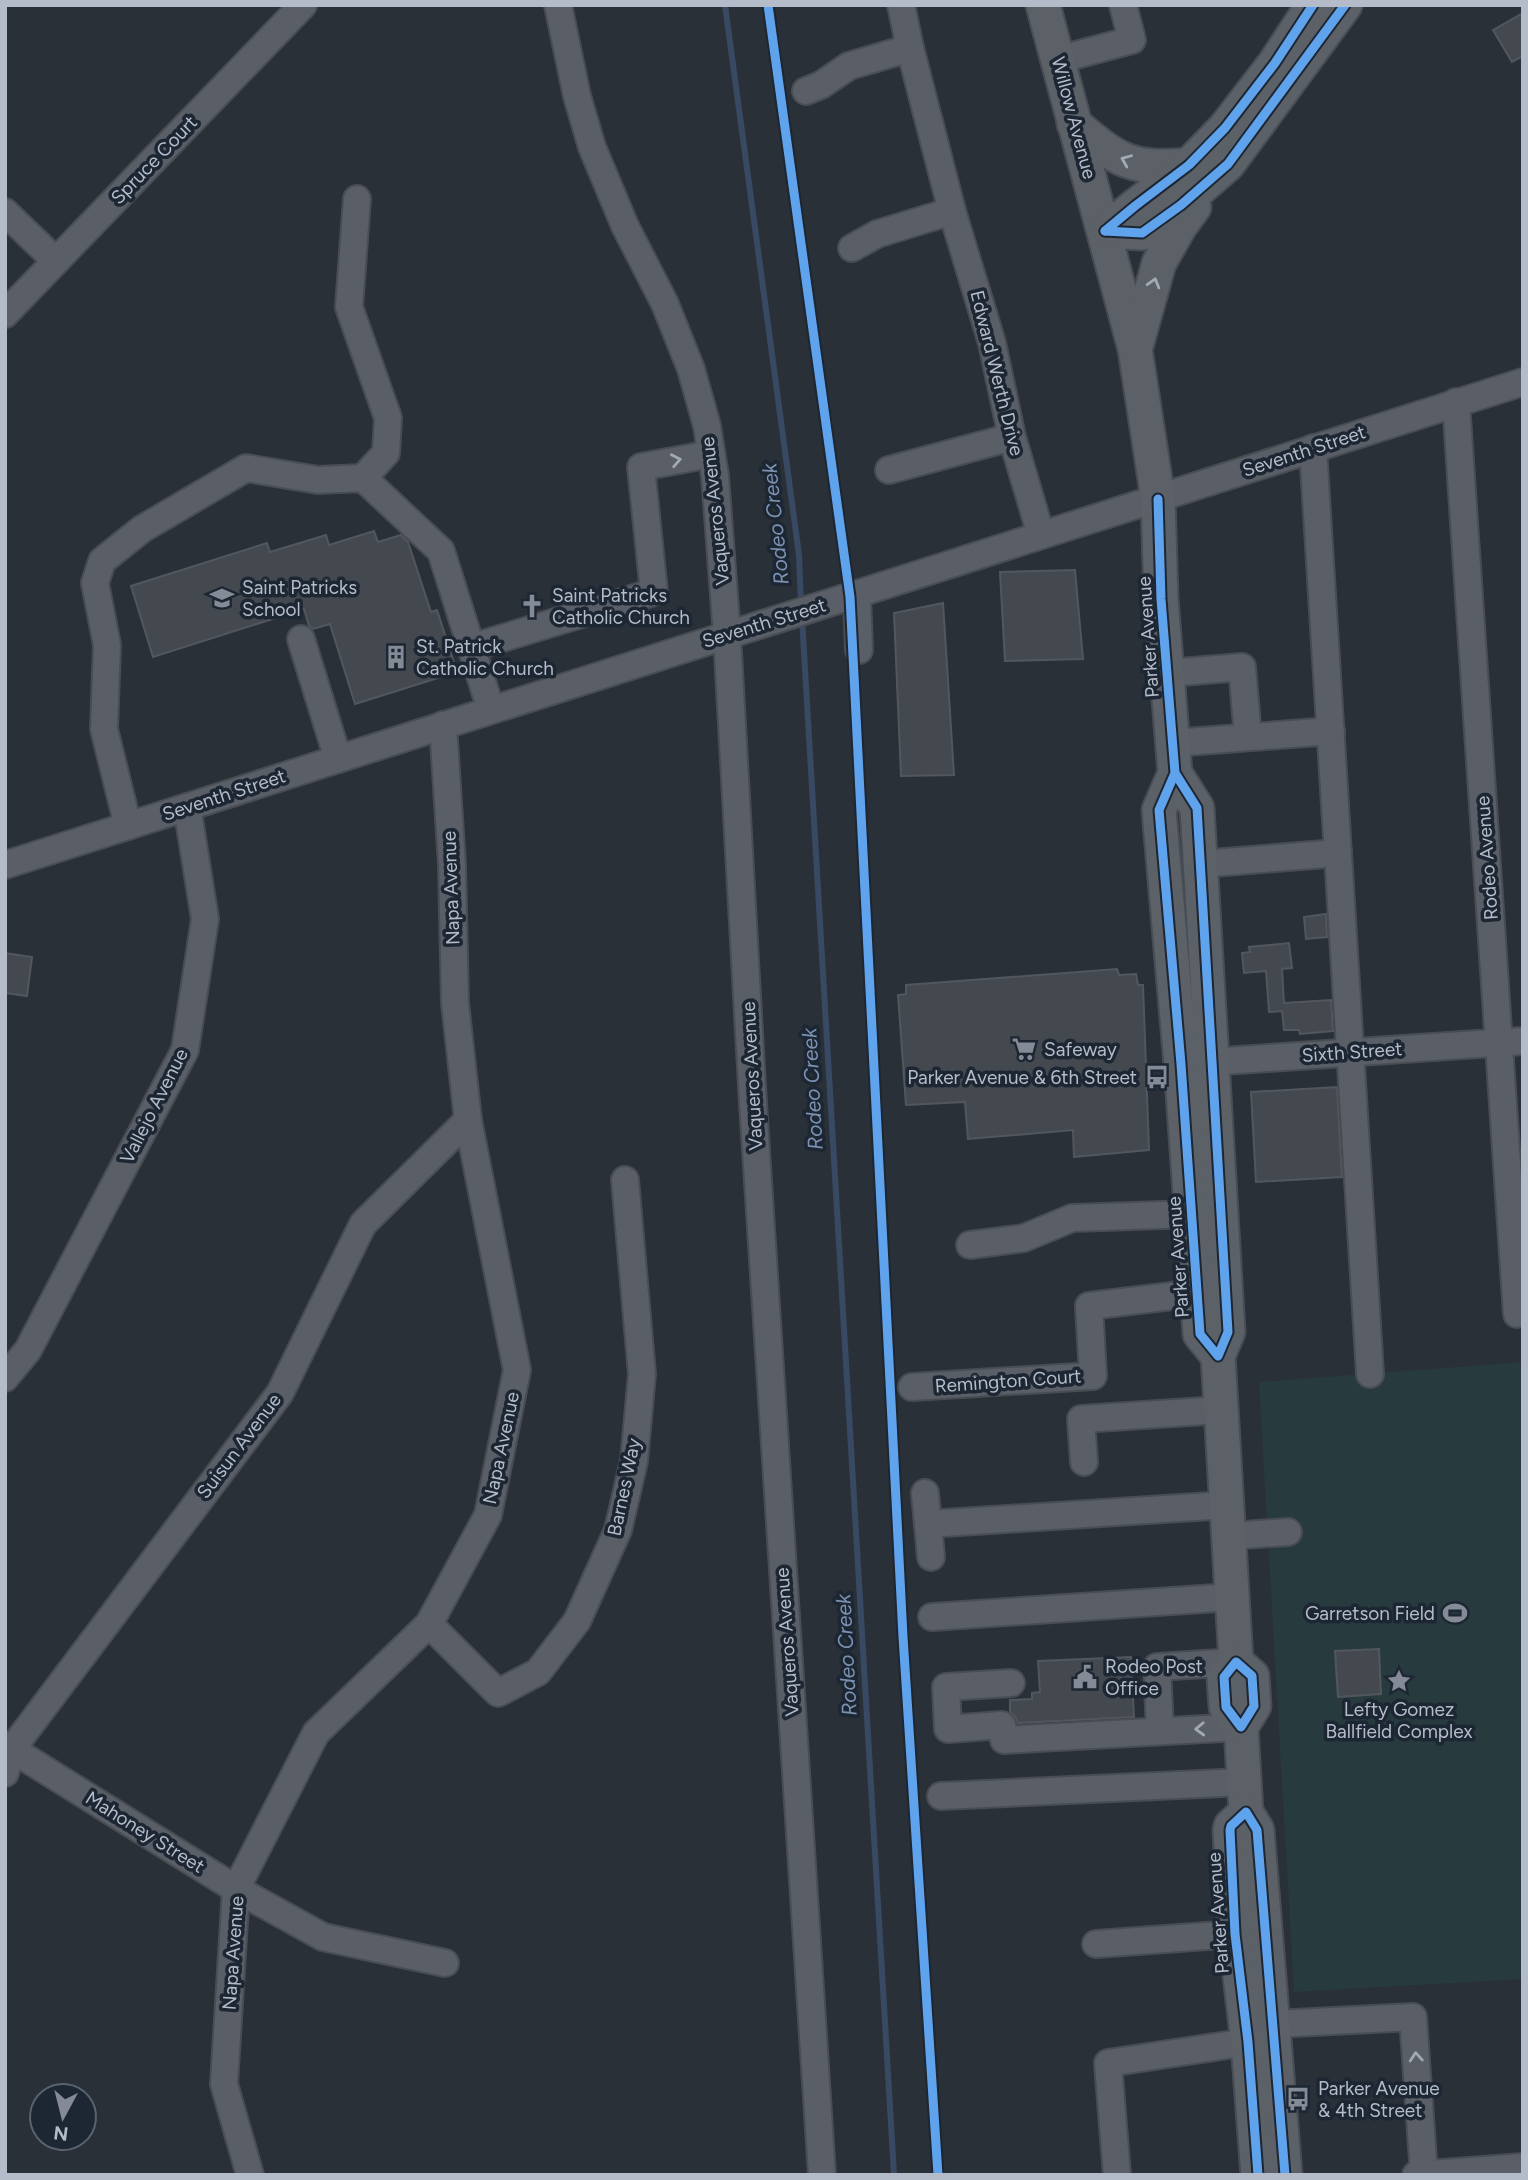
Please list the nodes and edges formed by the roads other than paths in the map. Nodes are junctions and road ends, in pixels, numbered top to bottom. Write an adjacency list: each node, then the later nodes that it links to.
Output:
1 (303, 5): 19 (street, Spruce Court)
2 (558, 5): 26 (street, Vaqueros Avenue)
3 (901, 5): 8 (street, Edward Werth Drive)
4 (1043, 5): 9 (main road, Willow Avenue)
5 (1123, 5): 9 (street)
6 (1313, 5): 13 (main road)
7 (1345, 5): 12 (main road)
8 (910, 48): 10 (street); 15 (street, Edward Werth Drive)
9 (1058, 60): 11 (main road, Willow Avenue)
10 (806, 91)
11 (1074, 124): 13 (main road, one-way to 11); 17 (main road, Willow Avenue)
12 (1228, 164): 17 (main road); 21 (main road, one-way to 12)
13 (1189, 165): 17 (main road)
14 (357, 199): 28 (street)
15 (952, 211): 18 (street); 24 (street, Edward Werth Drive)
16 (5, 212): 19 (street)
17 (1105, 231): 21 (main road, Parker Avenue)
18 (852, 248)
19 (56, 261): 20 (street, Spruce Court)
20 (5, 314)
21 (1135, 349): 29 (main road, Parker Avenue)
22 (1523, 382): 23 (street, Seventh Street)
23 (1456, 402): 25 (street, Seventh Street); 48 (street, Rodeo Avenue)
24 (1012, 437): 27 (street); 30 (street, Edward Werth Drive)
25 (1313, 448): 29 (street, Seventh Street); 39 (street)
26 (711, 454): 32 (street, Vaqueros Avenue); 34 (street, one-way to 26)
27 (889, 470)
28 (363, 478): 34 (street); 44 (street)
29 (1158, 499): 30 (street, Seventh Street); 36 (main road, Parker Avenue)
30 (1041, 535): 31 (street, Seventh Street)
31 (845, 598): 32 (street, Seventh Street); 35 (street)
32 (727, 635): 37 (street, Seventh Street); 88 (street, Vaqueros Avenue)
33 (301, 639): 42 (street)
34 (470, 648): 37 (street)
35 (859, 650)
36 (1168, 673): 40 (street); 41 (main road, Parker Avenue)
37 (491, 710): 38 (street, Seventh Street)
38 (443, 725): 42 (street, Seventh Street); 51 (street, Napa Avenue)
39 (1331, 731): 40 (street); 45 (street)
40 (1248, 737): 41 (street)
41 (1174, 758): 46 (main road, Parker Avenue); 50 (main road, Parker Avenue)
42 (338, 759): 43 (street, Seventh Street)
43 (187, 807): 44 (street, Seventh Street); 60 (street, Vallejo Avenue)
44 (128, 826): 47 (street, Seventh Street)
45 (1338, 853): 46 (street); 49 (street)
46 (1200, 864): 50 (main road, Parker Avenue)
47 (5, 865)
48 (1511, 1042): 49 (street, Sixth Street); 56 (street, Rodeo Avenue)
49 (1351, 1052): 50 (street, Sixth Street); 58 (street)
50 (1197, 1062): 53 (main road, Parker Avenue); 57 (main road, Parker Avenue)
51 (468, 1120): 72 (street, Napa Avenue); 77 (street, Suisun Avenue)
52 (625, 1180): 72 (street, Barnes Way)
53 (1192, 1214): 54 (street); 55 (main road, Parker Avenue)
54 (970, 1245)
55 (1197, 1293): 57 (main road, Parker Avenue); 59 (street, Remington Court)
56 (1517, 1314)
57 (1218, 1356): 62 (main road, Parker Avenue)
58 (1370, 1374)
59 (1079, 1376): 61 (street, Remington Court); 63 (street)
60 (5, 1378)
61 (912, 1387)
62 (1221, 1410): 63 (street); 66 (main road, Parker Avenue)
63 (1081, 1419): 64 (street)
64 (1084, 1462)
65 (925, 1493): 67 (street)
66 (1228, 1520): 67 (street); 68 (street); 70 (main road, Parker Avenue)
67 (928, 1524): 69 (street)
68 (1288, 1532)
69 (931, 1557)
70 (1233, 1597): 71 (street); 73 (main road, Parker Avenue)
71 (932, 1617)
72 (429, 1624): 80 (street, Napa Avenue)
73 (1236, 1662): 75 (main road, Parker Avenue); 76 (street)
74 (1011, 1683): 76 (street)
75 (1241, 1727): 76 (street, one-way to 76); 79 (main road, Parker Avenue)
76 (1160, 1730)
77 (7, 1756): 80 (street, Mahoney Street)
78 (941, 1796): 79 (street)
79 (1245, 1797): 81 (main road, Parker Avenue); 84 (main road, Parker Avenue)
80 (236, 1889): 83 (street, Mahoney Street); 87 (street, Napa Avenue)
81 (1235, 1934): 82 (street); 84 (main road, Parker Avenue)
82 (1096, 1944)
83 (446, 1964)
84 (1261, 2033): 86 (street, one-way to 84); 89 (street); 90 (main road, Parker Avenue); 91 (main road, Parker Avenue)
85 (1523, 2167): 86 (street)
86 (1424, 2174): 92 (street)
87 (250, 2175)
88 (822, 2175)
89 (1117, 2175)
90 (1258, 2175)
91 (1284, 2175)
92 (1416, 2175)

